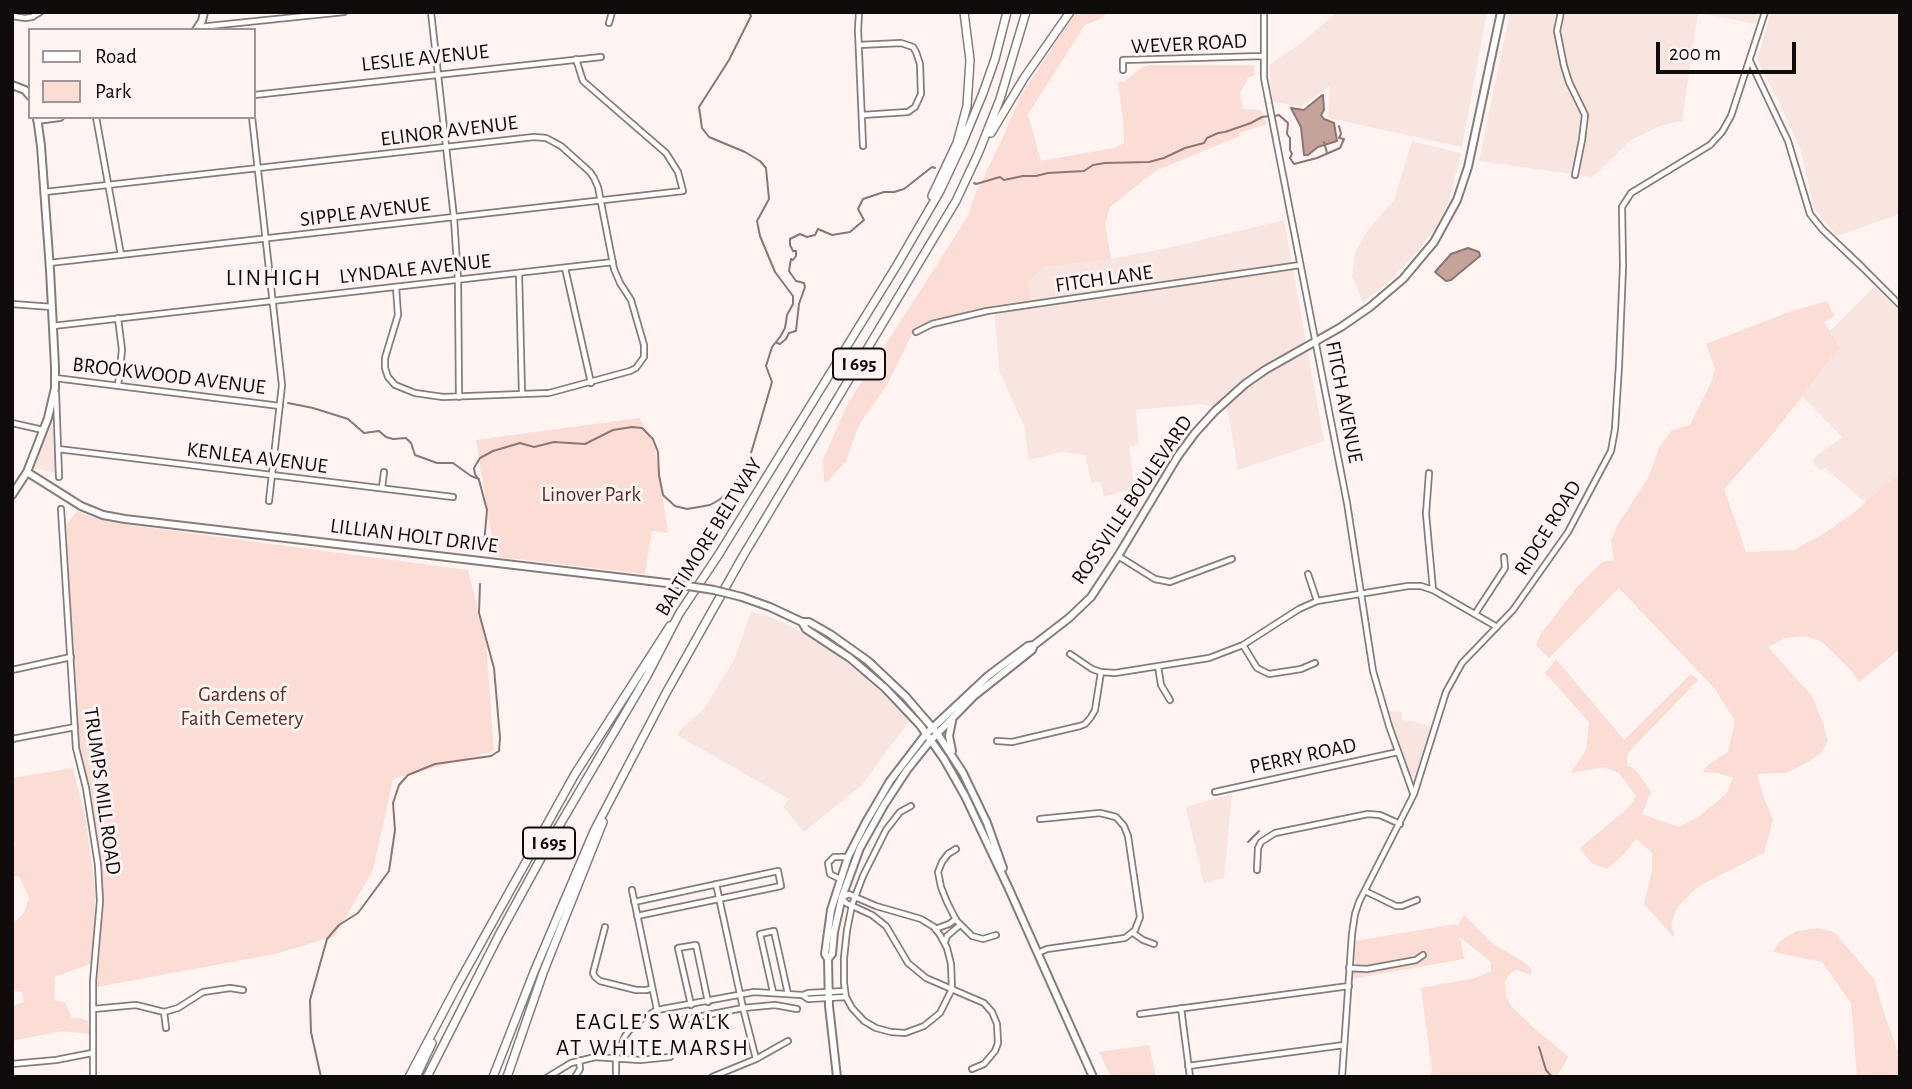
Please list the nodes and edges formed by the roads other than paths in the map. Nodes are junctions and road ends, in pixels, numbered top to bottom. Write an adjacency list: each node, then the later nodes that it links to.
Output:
1 (40, 12): 14 (street)
2 (344, 12): 16 (street)
3 (430, 12): 24 (street)
4 (612, 12): 15 (street)
5 (859, 12): 18 (street)
6 (964, 12): 49 (highway)
7 (1007, 12): 49 (highway, BALTIMORE BELTWAY / I 695)
8 (1026, 12): 34 (highway, BALTIMORE BELTWAY / I 695)
9 (1070, 12): 34 (highway)
10 (1264, 12): 19 (street, FITCH AVENUE)
11 (1501, 12): 58 (main road, ROSSVILLE BOULEVARD)
12 (1560, 12): 36 (street)
13 (1765, 12): 22 (street, RIDGE ROAD)
14 (12, 16)
15 (609, 23)
16 (242, 27): 17 (street)
17 (220, 28)
18 (859, 45): 28 (street); 28 (street)
19 (1263, 56): 23 (street, WEVER ROAD); 45 (street, FITCH AVENUE)
20 (601, 57): 21 (street, LESLIE AVENUE)
21 (576, 59): 24 (street, LESLIE AVENUE); 39 (street, SIPPLE AVENUE)
22 (1750, 60): 53 (street); 89 (street, RIDGE ROAD)
23 (1123, 70)
24 (438, 74): 27 (street, LESLIE AVENUE); 33 (street)
25 (12, 85): 26 (main road)
26 (28, 93)
27 (256, 95)
28 (862, 115): 32 (street)
29 (37, 119): 38 (main road)
30 (96, 119): 37 (street)
31 (252, 119): 35 (street)
32 (863, 146)
33 (446, 147): 35 (street, ELINOR AVENUE); 39 (street, ELINOR AVENUE); 40 (street)
34 (978, 154): 111 (highway, BALTIMORE BELTWAY / I 695)
35 (257, 169): 37 (street, ELINOR AVENUE); 41 (street)
36 (1575, 175)
37 (108, 185): 38 (street, ELINOR AVENUE); 42 (street)
38 (45, 192): 44 (main road)
39 (600, 201): 40 (street, SIPPLE AVENUE); 43 (street, ELINOR AVENUE)
40 (454, 218): 41 (street, SIPPLE AVENUE); 48 (street)
41 (265, 240): 42 (street, SIPPLE AVENUE); 51 (street)
42 (121, 255): 44 (street, SIPPLE AVENUE)
43 (613, 262): 46 (street, LYNDALE AVENUE); 60 (street, ELINOR AVENUE)
44 (49, 263): 54 (main road)
45 (1300, 265): 57 (street, FITCH LANE); 58 (street, FITCH AVENUE)
46 (565, 268): 47 (street, LYNDALE AVENUE); 60 (street)
47 (519, 273): 48 (street, LYNDALE AVENUE); 63 (street)
48 (458, 280): 50 (street, LYNDALE AVENUE); 64 (street)
49 (887, 282): 86 (highway, BALTIMORE BELTWAY / I 695)
50 (396, 287): 51 (street, LYNDALE AVENUE); 64 (street, ELINOR AVENUE)
51 (273, 301): 55 (street, LYNDALE AVENUE); 65 (street)
52 (12, 304): 54 (street)
53 (1900, 305)
54 (52, 307): 56 (main road)
55 (118, 318): 56 (street, LYNDALE AVENUE); 61 (street)
56 (53, 326): 59 (main road)
57 (916, 332)
58 (1315, 342): 79 (main road, ROSSVILLE BOULEVARD); 84 (street, FITCH AVENUE)
59 (55, 378): 61 (street, BROOKWOOD AVENUE); 62 (main road)
60 (591, 383): 63 (street, ELINOR AVENUE)
61 (118, 386): 65 (street, BROOKWOOD AVENUE)
62 (55, 388): 67 (main road); 68 (street)
63 (522, 394): 64 (street, ELINOR AVENUE)
64 (459, 397)
65 (280, 406): 72 (street)
66 (12, 424): 67 (street)
67 (43, 430): 69 (main road)
68 (58, 449): 72 (street, KENLEA AVENUE); 73 (street)
69 (27, 472): 75 (main road); 88 (main road, LILLIAN HOLT DRIVE, bridge)
70 (384, 472): 74 (street)
71 (1429, 473): 83 (street)
72 (271, 476): 74 (street, KENLEA AVENUE); 77 (street)
73 (59, 477)
74 (382, 488): 76 (street, KENLEA AVENUE)
75 (12, 495)
76 (453, 497)
77 (269, 501)
78 (61, 509): 93 (street, TRUMPS MILL ROAD)
79 (1118, 556): 81 (street); 90 (main road, ROSSVILLE BOULEVARD)
80 (1504, 557): 87 (street)
81 (1232, 559)
82 (1308, 573): 85 (street)
83 (1433, 590): 84 (street); 87 (street)
84 (1361, 594): 85 (street); 107 (street, FITCH AVENUE)
85 (1317, 600): 91 (street)
86 (679, 614): 144 (highway); 178 (highway, BALTIMORE BELTWAY / I 695)
87 (1475, 614): 89 (street)
88 (802, 622): 94 (main road, LILLIAN HOLT DRIVE); 97 (main road, LILLIAN HOLT DRIVE)
89 (1497, 627): 110 (street, RIDGE ROAD)
90 (1034, 645): 101 (main road, ROSSVILLE BOULEVARD); 103 (main road, ROSSVILLE BOULEVARD)
91 (1243, 645): 95 (street); 96 (street)
92 (1070, 654): 99 (street)
93 (71, 657): 98 (street); 102 (street, TRUMPS MILL ROAD)
94 (868, 660): 97 (main road); 103 (main road, LILLIAN HOLT DRIVE)
95 (1315, 663)
96 (1158, 666): 99 (street); 100 (street)
97 (863, 668): 104 (main road, LILLIAN HOLT DRIVE)
98 (12, 670)
99 (1101, 672): 106 (street)
100 (1170, 700)
101 (953, 717): 103 (main road, ROSSVILLE BOULEVARD); 108 (main road)
102 (75, 727): 105 (street); 158 (street, TRUMPS MILL ROAD)
103 (935, 730): 104 (main road, ROSSVILLE BOULEVARD); 108 (main road, LILLIAN HOLT DRIVE)
104 (929, 737): 116 (main road, ROSSVILLE BOULEVARD); 120 (main road, LILLIAN HOLT DRIVE); 123 (main road, ROSSVILLE BOULEVARD)
105 (12, 739)
106 (997, 741)
107 (1398, 752): 109 (street, PERRY ROAD); 110 (street, FITCH AVENUE)
108 (955, 759): 120 (main road)
109 (1214, 792)
110 (1414, 794): 114 (street, RIDGE ROAD)
111 (609, 805): 179 (highway, BALTIMORE BELTWAY / I 695); 180 (highway)
112 (911, 806): 124 (street)
113 (1040, 819): 136 (street)
114 (1400, 824): 117 (street); 122 (street, RIDGE ROAD)
115 (956, 849): 132 (street)
116 (848, 857): 118 (main road, ROSSVILLE BOULEVARD); 118 (street)
117 (1257, 870)
118 (840, 879): 142 (main road, ROSSVILLE BOULEVARD)
119 (716, 884): 125 (street); 125 (street); 127 (street)
120 (1009, 889): 140 (main road)
121 (632, 890): 127 (street)
122 (1365, 891): 126 (street); 143 (street, RIDGE ROAD)
123 (842, 897): 124 (street); 128 (street); 142 (main road, ROSSVILLE BOULEVARD)
124 (855, 897): 128 (street); 129 (street)
125 (719, 900): 131 (street); 150 (street)
126 (1417, 900)
127 (634, 902): 131 (street)
128 (852, 905): 130 (street); 152 (street)
129 (876, 906): 130 (street); 135 (street)
130 (872, 915): 147 (street)
131 (637, 916): 146 (street)
132 (956, 919): 133 (street); 135 (street)
133 (960, 925): 137 (street); 138 (street)
134 (606, 927): 146 (street)
135 (935, 929): 138 (street)
136 (1133, 933): 139 (street); 140 (street)
137 (996, 935)
138 (945, 943): 147 (street)
139 (1154, 944)
140 (1037, 953): 186 (main road)
141 (1423, 956): 143 (street)
142 (828, 958): 153 (main road, ROSSVILLE BOULEVARD)
143 (1349, 968): 145 (street, RIDGE ROAD)
144 (463, 976): 176 (highway); 177 (highway)
145 (1349, 986): 157 (street); 166 (street, RIDGE ROAD)
146 (652, 988): 160 (street)
147 (951, 989): 152 (street); 174 (street)
148 (243, 990): 161 (street)
149 (773, 992): 150 (street); 151 (street); 151 (street)
150 (740, 994): 154 (street); 156 (street)
151 (788, 994): 153 (street)
152 (846, 994): 153 (street)
153 (828, 995): 185 (main road, ROSSVILLE BOULEVARD)
154 (708, 1002): 155 (street); 155 (street)
155 (691, 1005): 160 (street)
156 (743, 1008): 159 (street); 163 (street); 170 (street)
157 (1181, 1008): 162 (street); 173 (street)
158 (93, 1009): 161 (street); 167 (street, TRUMPS MILL ROAD)
159 (797, 1009)
160 (657, 1010): 168 (street)
161 (164, 1012): 164 (street)
162 (1140, 1014)
163 (672, 1022)
164 (166, 1028)
165 (788, 1041): 170 (street)
166 (1344, 1045): 173 (street); 188 (street, RIDGE ROAD)
167 (92, 1054): 172 (street); 175 (street, TRUMPS MILL ROAD)
168 (616, 1057): 169 (street); 171 (street); 183 (street)
169 (670, 1057)
170 (756, 1059): 184 (street)
171 (579, 1060): 181 (street); 182 (street)
172 (12, 1064)
173 (1188, 1066): 187 (street)
174 (972, 1069)
175 (93, 1077)
176 (409, 1077)
177 (416, 1077)
178 (428, 1077)
179 (495, 1077)
180 (507, 1077)
181 (548, 1077)
182 (575, 1077)
183 (616, 1077)
184 (712, 1077)
185 (837, 1077)
186 (1093, 1077)
187 (1190, 1077)
188 (1342, 1077)

